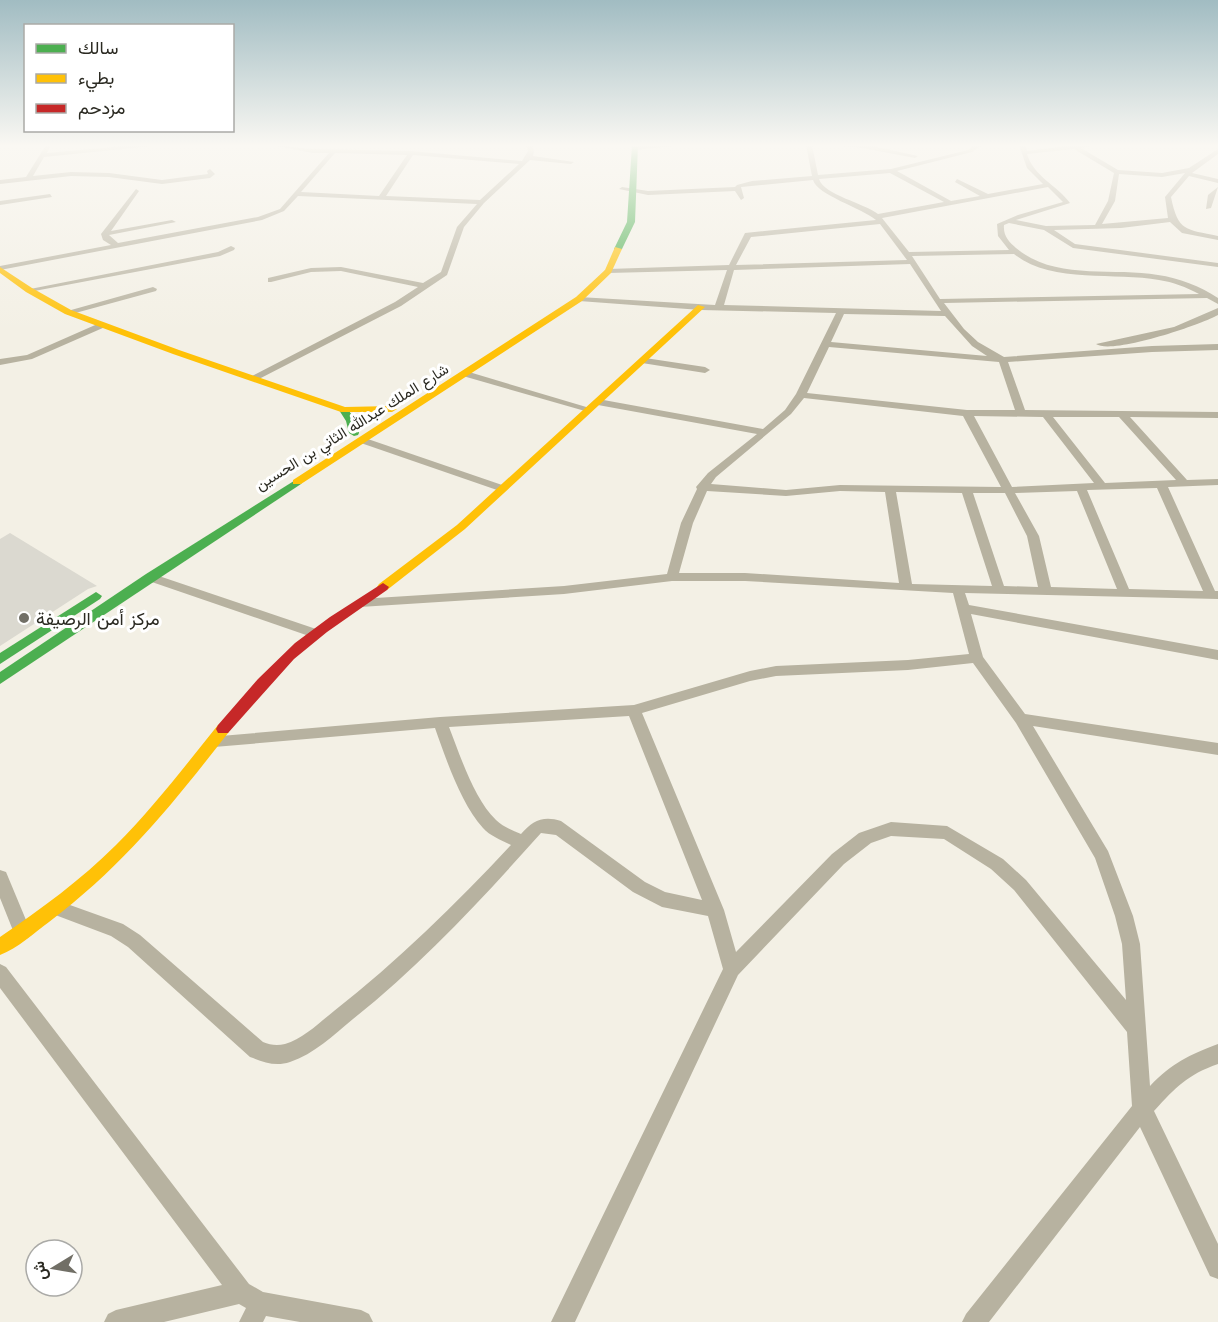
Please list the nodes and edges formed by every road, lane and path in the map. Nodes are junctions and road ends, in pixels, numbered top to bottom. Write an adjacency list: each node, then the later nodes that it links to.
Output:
1 (125, 207): 18 (street)
2 (285, 207): 21 (street)
3 (478, 207): 30 (street)
4 (621, 207): 55 (main road, شارع الملك عبدالله الثاني بن الحسين)
5 (630, 207): 28 (main road, شارع الملك عبدالله الثاني بن الحسين)
6 (861, 207): 11 (street)
7 (935, 207): 11 (street)
8 (1056, 207): 13 (street)
9 (1109, 207): 16 (street)
10 (1170, 207): 12 (street)
11 (879, 220): 19 (street); 24 (street)
12 (1172, 220): 16 (street); 20 (street)
13 (1009, 221): 17 (street); 23 (street)
14 (172, 222): 18 (street)
15 (747, 225): 19 (street)
16 (1096, 227): 17 (street)
17 (1046, 228): 25 (street)
18 (105, 234): 21 (street)
19 (748, 235): 27 (street)
20 (1218, 238)
21 (117, 246): 26 (street)
22 (231, 248): 32 (street)
23 (1016, 252): 24 (street); 34 (street)
24 (910, 258): 27 (street); 35 (street)
25 (1218, 265)
26 (0, 268): 32 (main road)
27 (731, 268): 28 (street); 37 (street)
28 (608, 271): 33 (main road, شارع الملك عبدالله الثاني بن الحسين)
29 (271, 280): 30 (street)
30 (425, 286): 51 (street)
31 (153, 289): 39 (street)
32 (29, 290): 39 (main road)
33 (579, 299): 36 (street); 50 (main road, شارع الملك عبدالله الثاني بن الحسين)
34 (1214, 299): 35 (street)
35 (940, 301): 41 (street)
36 (701, 307): 37 (street); 47 (main road)
37 (719, 307): 40 (street)
38 (1218, 311): 45 (street)
39 (68, 312): 42 (main road)
40 (841, 312): 41 (street); 43 (street)
41 (949, 314): 45 (street)
42 (102, 325): 48 (street); 51 (main road)
43 (824, 344): 46 (street); 52 (street)
44 (1218, 347): 46 (street)
45 (991, 354): 46 (street)
46 (1003, 360): 57 (street)
47 (645, 361): 49 (street); 53 (main road)
48 (0, 362)
49 (705, 370)
50 (466, 374): 53 (street); 62 (main road, شارع الملك عبدالله الثاني بن الحسين)
51 (255, 378): 54 (main road)
52 (801, 395): 56 (street); 61 (street)
53 (593, 406): 61 (street); 68 (main road)
54 (344, 410): 55 (main road); 62 (main road)
55 (392, 410): 62 (main road, شارع الملك عبدالله الثاني بن الحسين)
56 (967, 413): 57 (street); 72 (street)
57 (1021, 414): 58 (street)
58 (1046, 414): 59 (street); 67 (street)
59 (1122, 415): 60 (street); 64 (street)
60 (1218, 415)
61 (765, 432): 66 (street)
62 (358, 437): 68 (street); 73 (main road, شارع الملك عبدالله الثاني بن الحسين); 74 (main road, شارع الملك عبدالله الثاني بن الحسين)
63 (1218, 482): 64 (street)
64 (1184, 483): 65 (street)
65 (1161, 484): 67 (street); 82 (street)
66 (701, 487): 69 (street); 76 (street)
67 (1102, 487): 70 (street)
68 (501, 488): 83 (main road)
69 (890, 488): 71 (street); 77 (street)
70 (1081, 488): 72 (street); 81 (street)
71 (967, 490): 72 (street); 79 (street)
72 (1010, 490): 80 (street)
73 (249, 498): 74 (main road); 88 (main road, شارع الملك عبدالله الثاني بن الحسين)
74 (263, 503): 75 (main road, شارع الملك عبدالله الثاني بن الحسين)
75 (150, 577): 85 (street); 89 (main road, شارع الملك عبدالله الثاني بن الحسين)
76 (672, 577): 77 (street); 83 (street)
77 (906, 588): 78 (street)
78 (958, 589): 79 (street); 84 (street)
79 (999, 589): 80 (street)
80 (1045, 590): 81 (street)
81 (1125, 594): 82 (street)
82 (1215, 595)
83 (360, 603): 85 (main road)
84 (962, 608): 86 (street); 87 (street)
85 (314, 633): 93 (main road)
86 (1218, 655)
87 (977, 658): 90 (street); 91 (street)
88 (0, 659)
89 (0, 679)
90 (634, 710): 92 (street); 98 (street)
91 (1021, 719): 94 (street); 103 (street)
92 (441, 722): 93 (street); 95 (street)
93 (214, 741): 97 (main road)
94 (1218, 749)
95 (522, 842): 97 (street); 98 (street)
96 (0, 877): 99 (street)
97 (56, 908): 99 (main road)
98 (715, 910): 101 (street)
99 (22, 932): 100 (main road)
100 (0, 947)
101 (732, 969): 103 (street); 110 (street)
102 (0, 973): 107 (street)
103 (1138, 1030): 105 (street)
104 (1218, 1054): 105 (street)
105 (1142, 1109): 106 (street); 111 (street)
106 (1218, 1268)
107 (251, 1306): 108 (street); 109 (street)
108 (116, 1322)
109 (361, 1322)
110 (563, 1322)
111 (974, 1322)

